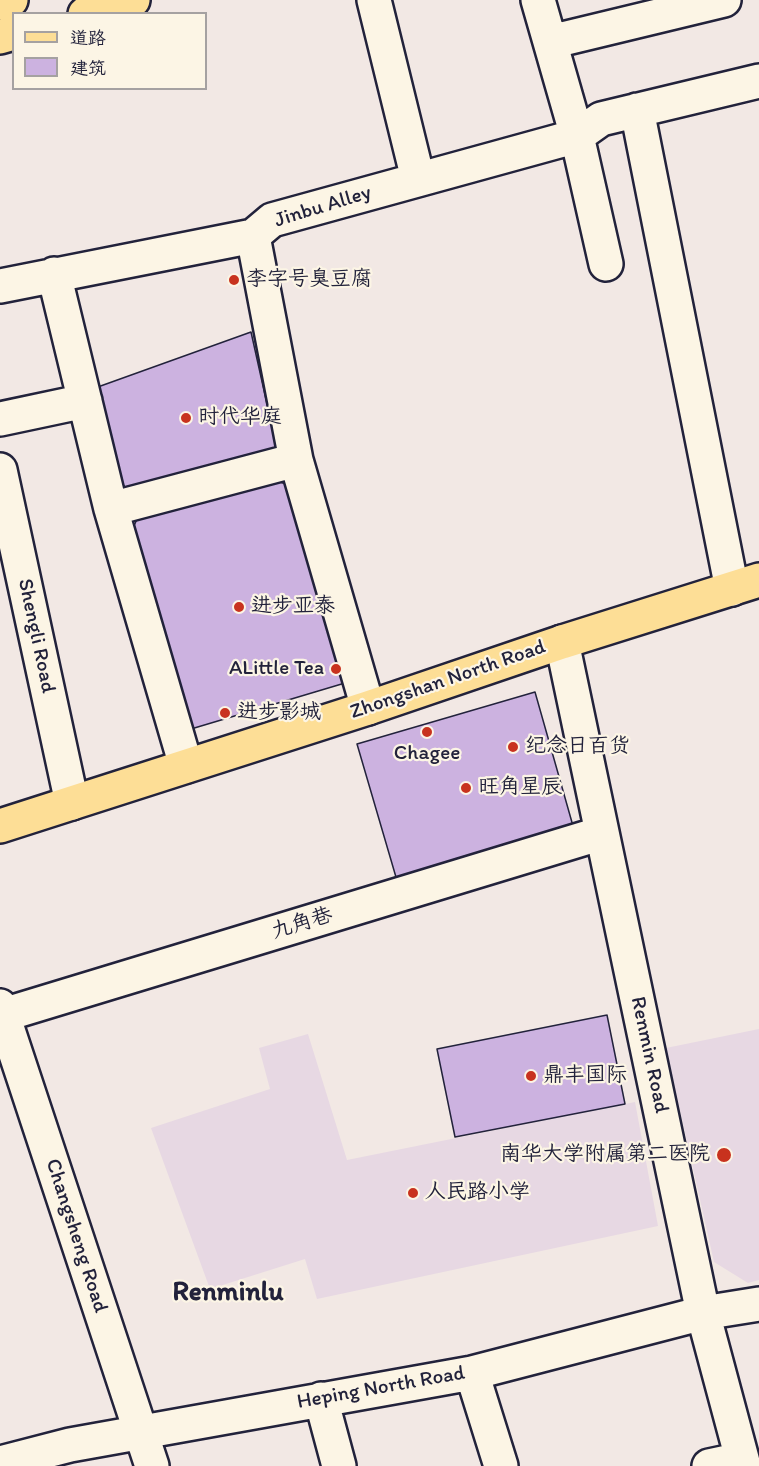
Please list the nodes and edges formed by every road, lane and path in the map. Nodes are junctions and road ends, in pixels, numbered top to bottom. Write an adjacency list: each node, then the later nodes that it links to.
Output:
1 (11, 0): 6 (main road)
2 (133, 0): 7 (main road)
3 (374, 0): 12 (street)
4 (538, 0): 8 (street)
5 (724, 0): 8 (street)
6 (0, 3)
7 (92, 12)
8 (550, 42): 11 (street)
9 (759, 81): 10 (street, Jinbu Alley)
10 (637, 110): 11 (street, Jinbu Alley); 22 (street)
11 (577, 136): 12 (street, Jinbu Alley); 14 (street)
12 (418, 179): 13 (street, Jinbu Alley)
13 (253, 236): 15 (street); 19 (street, Jinbu Alley)
14 (606, 264)
15 (54, 274): 16 (street); 17 (street)
16 (0, 286)
17 (85, 401): 18 (street); 21 (street)
18 (0, 419)
19 (296, 460): 21 (street); 24 (street, Jinbu Alley)
20 (0, 470): 26 (street, Shengli Road)
21 (111, 509): 25 (street)
22 (745, 584): 23 (main road, Zhongshan North Road)
23 (562, 642): 24 (main road, Zhongshan North Road); 28 (street, Renmin Road)
24 (368, 708): 25 (main road, Zhongshan North Road)
25 (186, 766): 26 (main road, Zhongshan North Road)
26 (72, 803): 27 (main road, Zhongshan North Road)
27 (0, 826)
28 (602, 832): 29 (street, 九角巷); 32 (street, Renmin Road)
29 (2, 1011): 30 (street, Changsheng Road)
30 (14, 1094): 35 (street, Changsheng Road)
31 (759, 1304): 32 (street, Heping North Road)
32 (703, 1313): 33 (street, Heping North Road); 36 (street, Renmin Road)
33 (472, 1372): 34 (street, Heping North Road); 40 (street)
34 (321, 1399): 35 (street, Heping North Road); 39 (street)
35 (140, 1431): 37 (street, Heping North Road); 38 (street, Changsheng Road)
36 (743, 1462): 41 (street)
37 (0, 1463)
38 (152, 1466)
39 (339, 1466)
40 (501, 1466)
41 (709, 1466)

